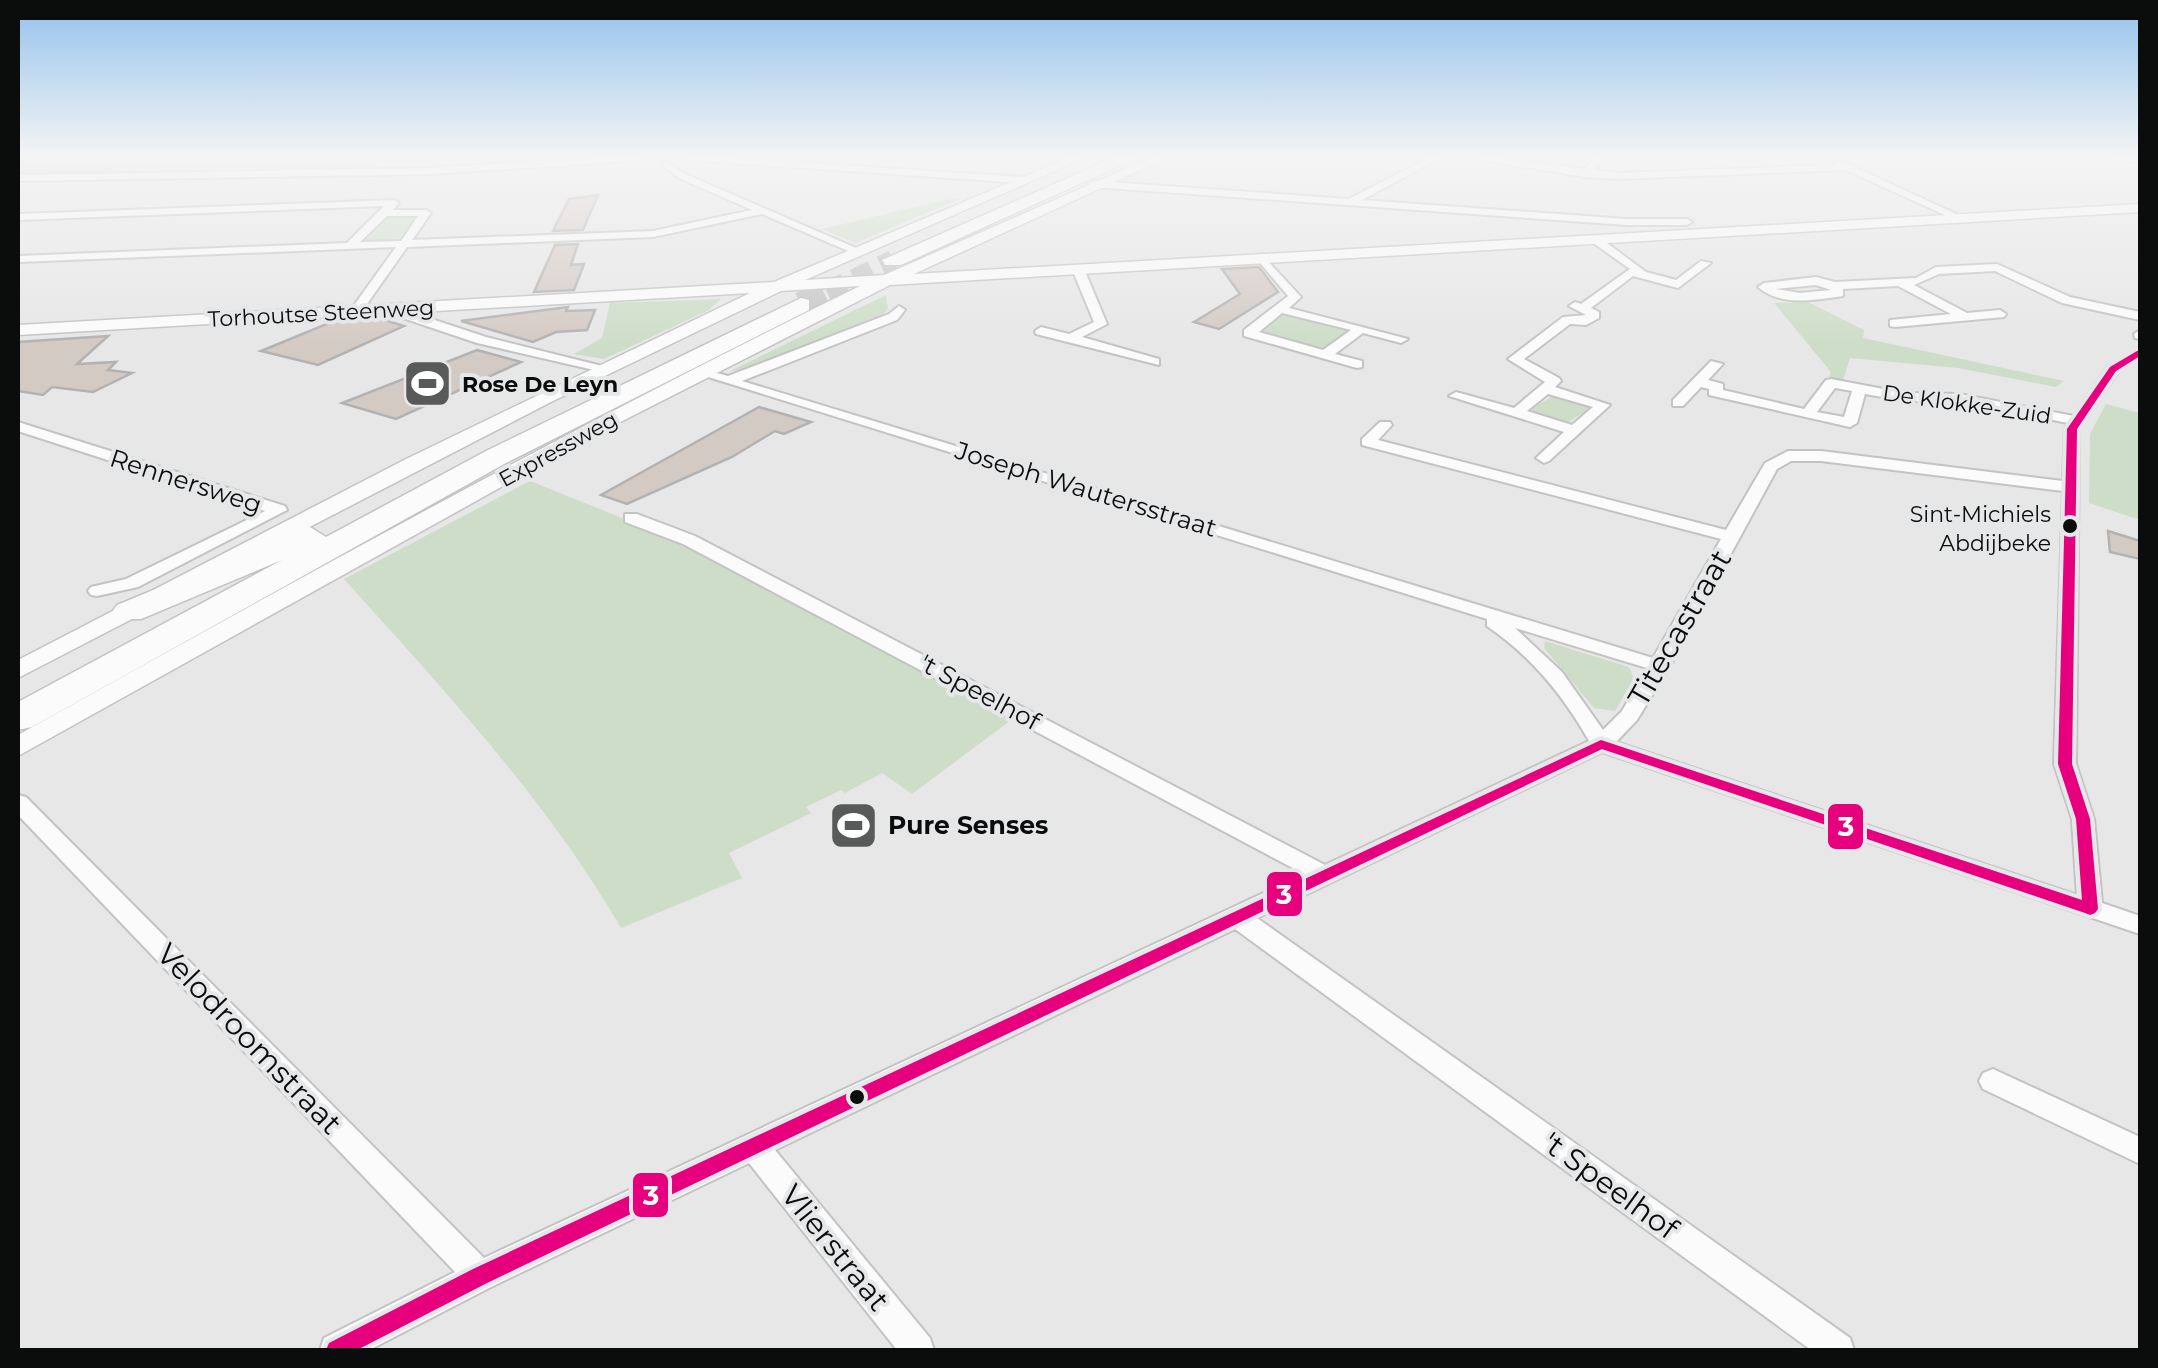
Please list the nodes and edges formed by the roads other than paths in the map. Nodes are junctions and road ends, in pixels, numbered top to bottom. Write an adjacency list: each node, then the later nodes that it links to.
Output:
1 (378, 219): 17 (street)
2 (421, 219): 16 (street)
3 (727, 219): 16 (street)
4 (780, 219): 18 (street)
5 (933, 219): 18 (main road, Expressweg)
6 (983, 219): 21 (highway, Expressweg)
7 (991, 219): 21 (highway, Expressweg)
8 (1005, 219): 21 (main road, Expressweg)
9 (1547, 219): 14 (street)
10 (1562, 219): 13 (street)
11 (1962, 219): 13 (main road, Torhoutse Steenweg)
12 (1688, 222): 13 (street)
13 (1630, 230): 15 (main road, Torhoutse Steenweg)
14 (1559, 234)
15 (1596, 240): 19 (main road, Torhoutse Steenweg); 24 (street)
16 (401, 245): 17 (street); 33 (street)
17 (350, 246): 20 (street)
18 (857, 252): 28 (main road, Expressweg)
19 (1263, 259): 23 (main road, Torhoutse Steenweg); 35 (street)
20 (18, 260)
21 (893, 263): 23 (main road, Torhoutse Steenweg); 25 (main road, Expressweg); 28 (main road, Torhoutse Steenweg)
22 (1705, 263): 24 (street)
23 (1070, 270): 25 (main road, Torhoutse Steenweg); 45 (street)
24 (1641, 271): 58 (street)
25 (883, 282): 28 (main road, Torhoutse Steenweg); 55 (main road, Expressweg)
26 (1900, 282): 27 (street); 37 (street); 38 (street)
27 (1836, 286): 27 (street)
28 (793, 293): 29 (main road, Torhoutse Steenweg); 29 (main road, Torhoutse Steenweg); 54 (main road, Expressweg); 72 (highway, Expressweg)
29 (625, 294): 30 (main road, Torhoutse Steenweg)
30 (463, 304): 31 (main road, Torhoutse Steenweg); 43 (street)
31 (444, 306): 32 (main road, Torhoutse Steenweg); 40 (street)
32 (389, 309): 33 (main road, Torhoutse Steenweg); 40 (street)
33 (356, 310): 42 (main road, Torhoutse Steenweg)
34 (899, 310): 56 (street)
35 (1280, 310): 41 (street); 48 (street)
36 (2000, 314): 38 (street)
37 (2134, 314)
38 (1963, 316): 39 (street)
39 (1895, 323)
40 (432, 324): 43 (street)
41 (1360, 329): 46 (street); 48 (street)
42 (18, 330)
43 (452, 330): 54 (street)
44 (1040, 331): 45 (street)
45 (1070, 338): 50 (street)
46 (1400, 339)
47 (2140, 353): 49 (street)
48 (1324, 355): 52 (street)
49 (2124, 359): 51 (street); 62 (street)
50 (1154, 362)
51 (2140, 363)
52 (1358, 364)
53 (1716, 364): 61 (street, De Klokke-Zuid)
54 (607, 370): 76 (main road, Expressweg)
55 (699, 372): 56 (street, Joseph Wautersstraat); 68 (main road, Expressweg)
56 (731, 380): 75 (street, Joseph Wautersstraat)
57 (1860, 388): 61 (street, De Klokke-Zuid); 61 (street, De Klokke-Zuid); 62 (street, De Klokke-Zuid)
58 (1546, 390): 60 (street); 65 (street)
59 (1456, 396): 60 (street)
60 (1516, 413): 65 (street)
61 (1808, 414)
62 (2074, 420): 70 (street)
63 (1385, 425): 73 (street, Titecastraat)
64 (18, 426): 66 (street)
65 (1575, 430): 69 (street)
66 (46, 437): 67 (street); 74 (street, Rennersweg)
67 (18, 446)
68 (541, 455): 72 (highway); 82 (main road, Expressweg)
69 (1544, 458)
70 (2069, 488): 73 (street, Titecastraat); 85 (street)
71 (631, 518): 84 (street, 't Speelhof)
72 (339, 533): 76 (highway); 79 (highway, Expressweg); 80 (highway, Expressweg)
73 (1732, 538): 77 (street, Titecastraat)
74 (97, 591)
75 (1442, 598): 77 (street, Joseph Wautersstraat); 81 (street, Joseph Wautersstraat)
76 (129, 612): 78 (main road, Expressweg)
77 (1660, 666): 81 (street, Titecastraat)
78 (18, 670)
79 (18, 695)
80 (18, 718)
81 (1602, 744): 84 (street, Titecastraat); 85 (street)
82 (18, 747)
83 (18, 802): 91 (street, Velodroomstraat)
84 (1325, 875): 86 (street, Titecastraat)
85 (2090, 908): 87 (street)
86 (1237, 917): 89 (street, Titecastraat); 94 (street, 't Speelhof)
87 (2140, 925)
88 (1993, 1081): 90 (street)
89 (753, 1146): 91 (street, Titecastraat); 93 (street, Vlierstraat)
90 (2140, 1151)
91 (480, 1276): 92 (street, Titecastraat)
92 (348, 1347)
93 (918, 1350)
94 (1838, 1350)

